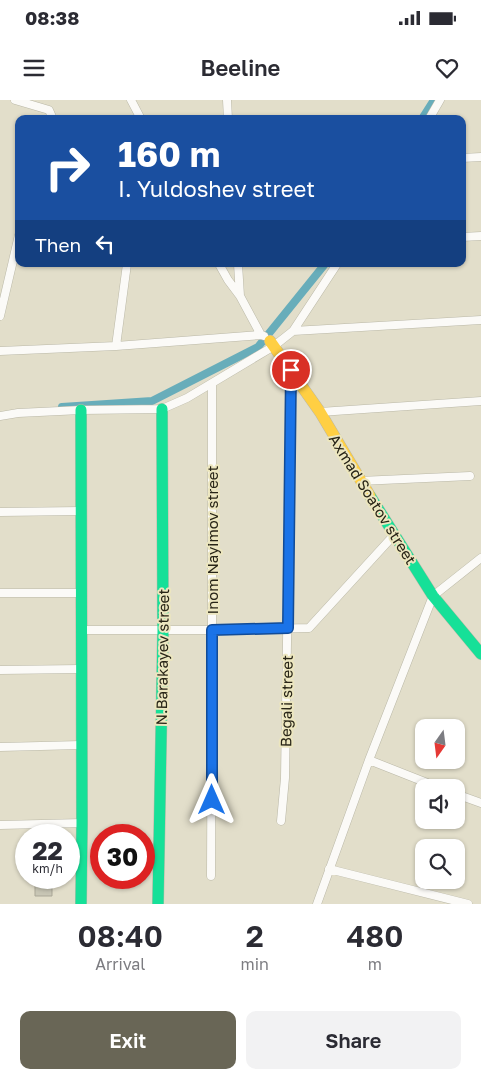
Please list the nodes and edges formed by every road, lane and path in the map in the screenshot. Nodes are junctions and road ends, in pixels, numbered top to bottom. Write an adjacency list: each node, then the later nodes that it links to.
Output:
1 (15, 100): 5 (street)
2 (131, 100): 6 (street)
3 (226, 100): 7 (street)
4 (440, 100): 8 (street)
5 (51, 115)
6 (139, 115)
7 (228, 115)
8 (431, 115)
9 (481, 157): 10 (street)
10 (466, 158)
11 (481, 236): 12 (street)
12 (466, 237)
13 (15, 252): 19 (street)
14 (127, 267): 23 (street)
15 (222, 267): 18 (street)
16 (238, 267): 18 (street)
17 (336, 267): 21 (street)
18 (240, 296): 22 (street)
19 (0, 316)
20 (481, 320): 21 (street)
21 (293, 331): 22 (street)
22 (268, 340): 23 (street); 25 (street, Axmad Soatov street); 26 (street)
23 (116, 346): 24 (street)
24 (0, 351)
25 (291, 370): 30 (street, Axmad Soatov street); 41 (street, Begali street)
26 (212, 384): 28 (street); 44 (street, Inom Nayimov street)
27 (481, 401): 30 (street)
28 (162, 409): 29 (street); 43 (street, N.Barakayev street)
29 (81, 410): 31 (street); 35 (street)
30 (320, 412): 33 (street, Axmad Soatov street)
31 (0, 416)
32 (470, 476): 33 (street)
33 (360, 481): 36 (street, Axmad Soatov street)
34 (0, 512): 35 (street)
35 (81, 512): 39 (street)
36 (394, 535): 40 (street, Axmad Soatov street); 41 (street)
37 (481, 558): 40 (street)
38 (0, 593): 39 (street)
39 (81, 593): 42 (street)
40 (433, 596): 45 (street, Axmad Soatov street); 50 (street)
41 (288, 628): 44 (street); 54 (street, Begali street)
42 (81, 630): 43 (street); 46 (street)
43 (163, 630): 44 (street); 60 (street, N.Barakayev street)
44 (212, 630): 58 (street, Inom Nayimov street)
45 (481, 654)
46 (81, 668): 47 (street); 48 (street)
47 (0, 670)
48 (81, 745): 49 (street); 55 (street)
49 (0, 747)
50 (369, 760): 51 (street); 57 (street)
51 (417, 779)
52 (465, 797): 53 (street)
53 (481, 803)
54 (281, 821)
55 (82, 823): 56 (street); 59 (street)
56 (0, 825)
57 (329, 869): 61 (street); 62 (street)
58 (211, 876)
59 (81, 904)
60 (158, 904)
61 (317, 904)
62 (468, 904)

